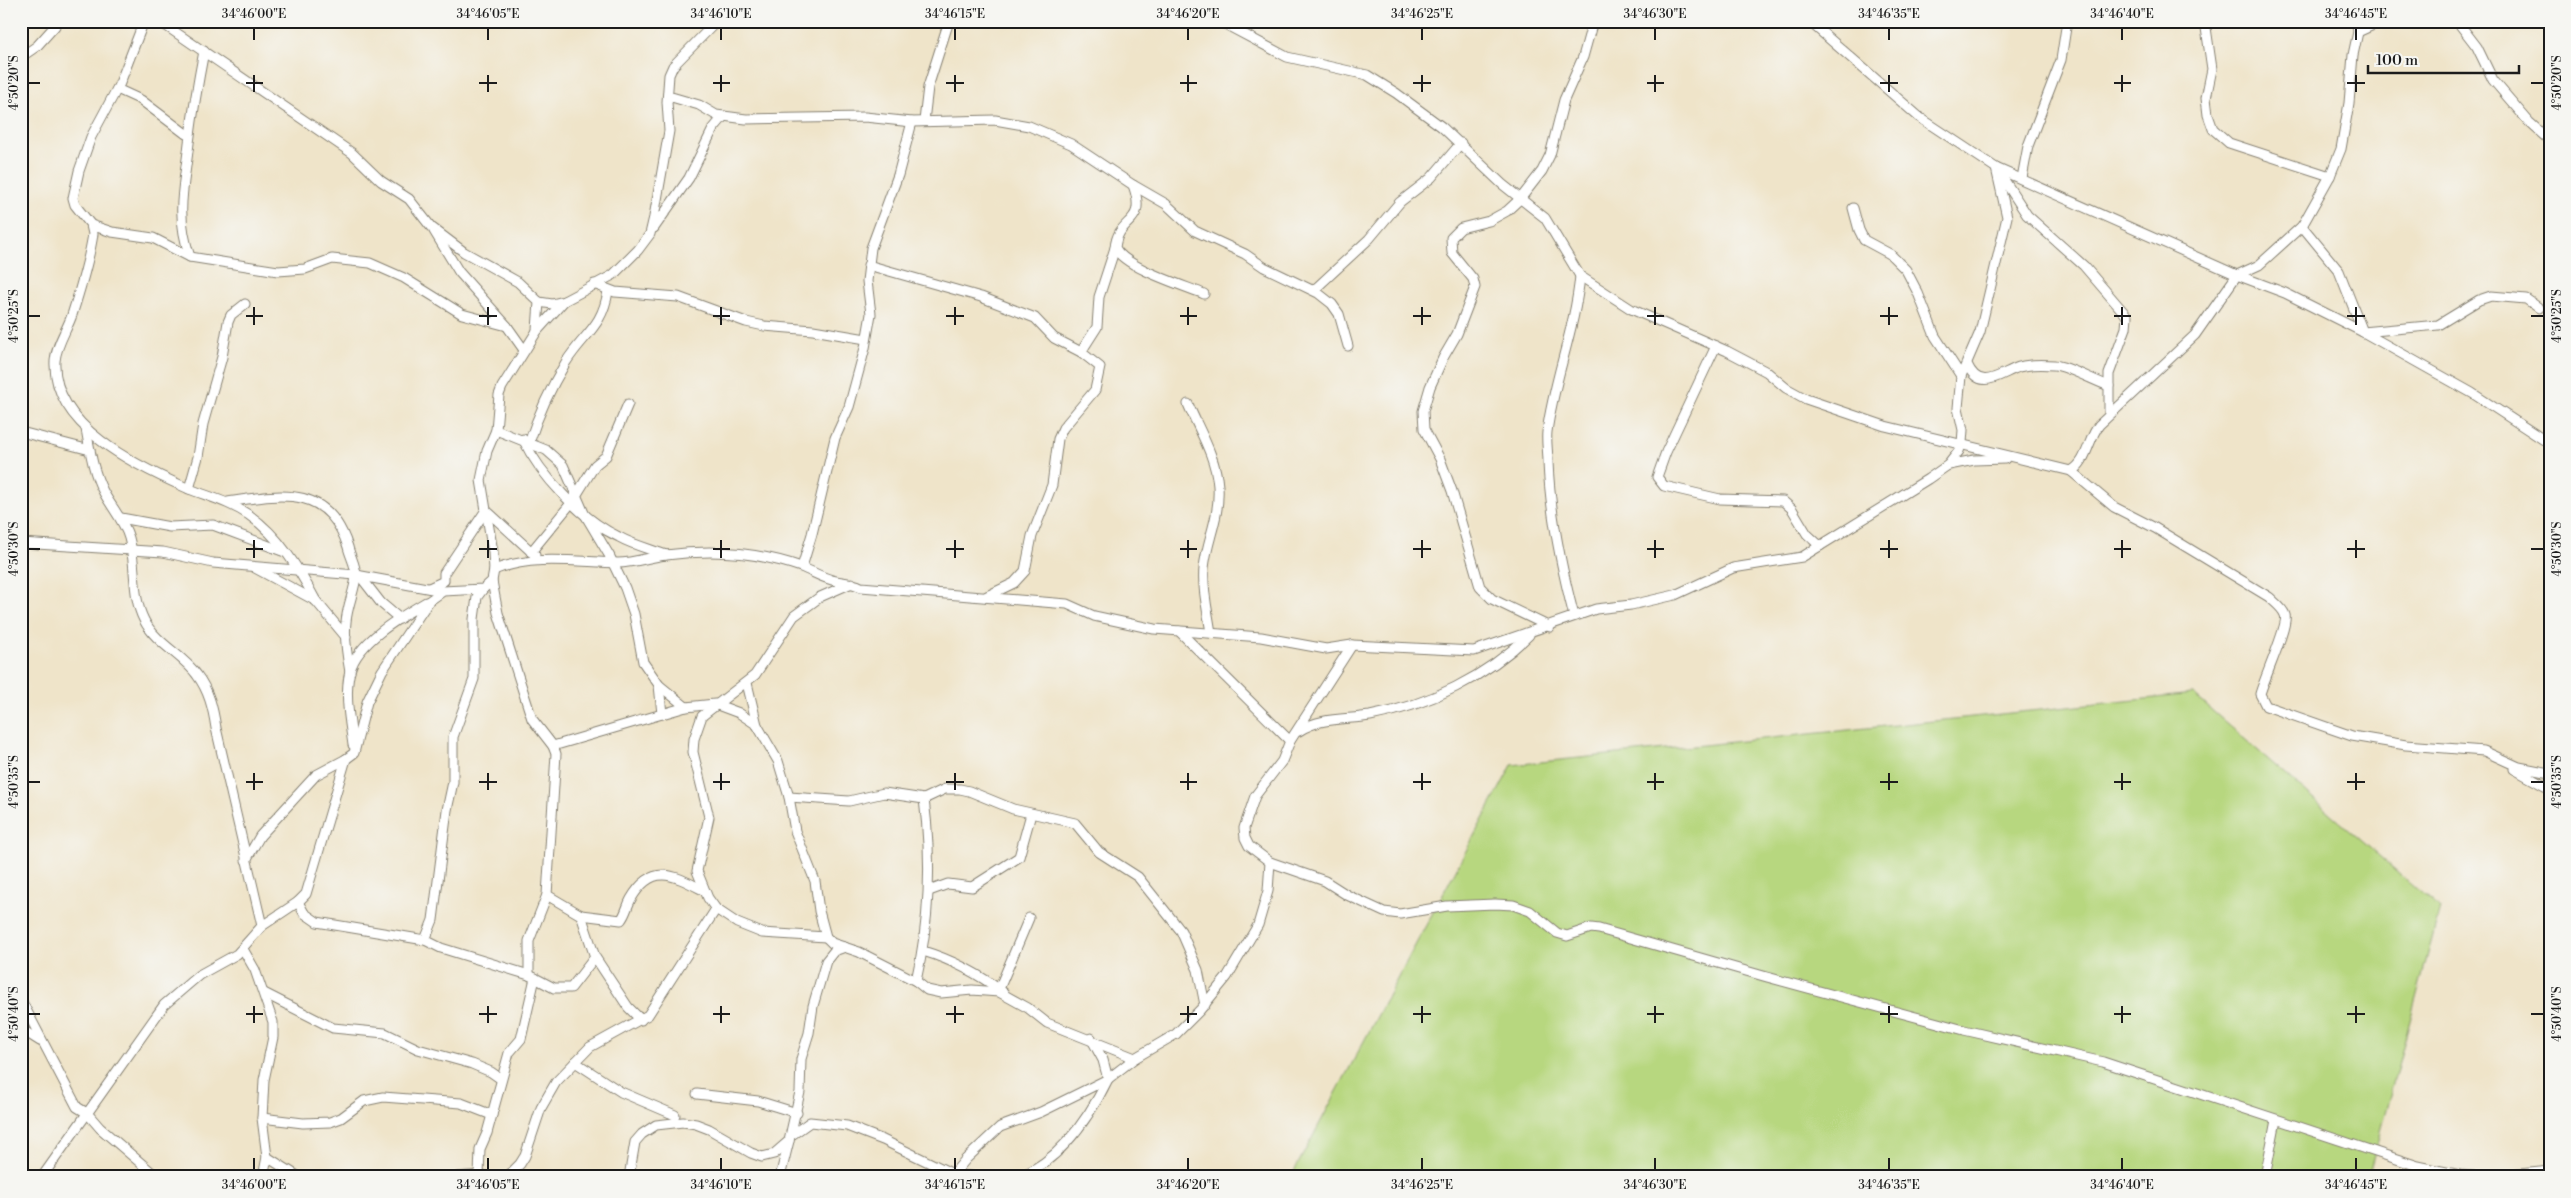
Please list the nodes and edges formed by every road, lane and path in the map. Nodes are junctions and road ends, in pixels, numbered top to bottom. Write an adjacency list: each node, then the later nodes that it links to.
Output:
1 (144, 21): 17 (street)
2 (159, 21): 15 (street)
3 (717, 21): 18 (street)
4 (949, 21): 20 (street)
5 (1219, 21): 24 (street)
6 (1594, 21): 29 (street)
7 (1809, 21): 25 (street)
8 (2067, 21): 27 (street)
9 (2205, 21): 26 (street)
10 (2357, 21): 14 (street)
11 (2382, 21): 14 (street)
12 (2457, 21): 23 (street)
13 (55, 26): 16 (street)
14 (2358, 32): 26 (street)
15 (204, 51): 33 (street); 36 (street)
16 (21, 57)
17 (117, 89): 22 (street); 31 (street)
18 (668, 96): 19 (street); 34 (street)
19 (724, 116): 21 (street); 34 (street)
20 (924, 121): 21 (street); 28 (street)
21 (912, 122): 37 (street)
22 (186, 134)
23 (2550, 141)
24 (1461, 143): 29 (street); 41 (street)
25 (1996, 168): 27 (street); 56 (street); 58 (street)
26 (2330, 176): 32 (street)
27 (2022, 178): 38 (street)
28 (1133, 185): 35 (street); 41 (street)
29 (1521, 198): 39 (street); 101 (street)
30 (1853, 208): 57 (street)
31 (91, 225): 36 (street); 62 (street)
32 (2302, 226): 38 (street); 50 (street)
33 (431, 227): 45 (street); 48 (street)
34 (650, 234): 40 (street)
35 (1115, 248): 43 (street); 55 (street)
36 (190, 257): 48 (street)
37 (868, 265): 51 (street); 55 (street)
38 (2238, 275): 50 (street); 61 (street)
39 (1580, 276): 53 (street); 99 (street)
40 (594, 284): 42 (street); 44 (street)
41 (1314, 290): 52 (street)
42 (608, 291): 51 (street); 65 (street)
43 (1204, 294)
44 (564, 301): 45 (street); 49 (street)
45 (539, 302): 49 (street)
46 (245, 304): 72 (street)
47 (2539, 308): 50 (street)
48 (507, 326): 54 (street)
49 (537, 331): 54 (street)
50 (2363, 332): 67 (street)
51 (866, 339): 87 (street)
52 (1348, 346)
53 (1716, 346): 66 (street); 79 (street)
54 (524, 350): 63 (street)
55 (1081, 352): 96 (street)
56 (1967, 364): 57 (street); 58 (street)
57 (1961, 376): 66 (street)
58 (2108, 386): 61 (street)
59 (628, 404): 73 (street)
60 (1188, 404): 103 (street)
61 (2109, 414): 71 (street)
62 (86, 429): 68 (street); 72 (street)
63 (496, 430): 65 (street); 75 (street)
64 (21, 432): 68 (street)
65 (526, 441): 73 (street); 73 (street)
66 (1962, 443): 69 (street); 70 (street)
67 (2550, 444)
68 (90, 450): 77 (street)
69 (2016, 459): 70 (street); 71 (street)
70 (1948, 465): 79 (street)
71 (2071, 471): 118 (street)
72 (189, 489): 74 (street)
73 (574, 499): 76 (street); 82 (street)
74 (228, 502): 81 (street); 90 (street)
75 (486, 510): 82 (street); 89 (street); 93 (street)
76 (584, 513): 83 (street); 85 (street)
77 (121, 518): 80 (street); 81 (street)
78 (21, 543): 80 (street)
79 (1820, 546): 99 (street)
80 (132, 548): 86 (street); 125 (street)
81 (285, 552): 88 (street)
82 (530, 552): 84 (street)
83 (666, 555): 85 (street); 87 (street)
84 (542, 560): 85 (street); 89 (street)
85 (613, 562): 109 (street)
86 (253, 566): 88 (street); 97 (street)
87 (802, 567): 92 (street)
88 (299, 570): 90 (street); 97 (street)
89 (494, 570): 91 (street)
90 (358, 575): 93 (street); 100 (street); 105 (street)
91 (492, 581): 94 (street); 116 (street)
92 (853, 583): 96 (street); 108 (street)
93 (430, 588): 95 (street)
94 (483, 589): 95 (street); 136 (street)
95 (443, 591): 98 (street)
96 (985, 597): 102 (street)
97 (316, 601): 105 (street)
98 (429, 601): 100 (street); 117 (street)
99 (1574, 616): 101 (street)
100 (400, 619): 107 (street)
101 (1550, 627): 104 (street)
102 (1179, 631): 103 (street); 115 (street)
103 (1211, 632): 106 (street)
104 (1531, 633): 106 (street); 114 (street)
105 (346, 637): 107 (street)
106 (1352, 646): 114 (street)
107 (350, 672): 117 (street)
108 (747, 683): 110 (street); 113 (street)
109 (659, 685): 111 (street); 112 (street)
110 (715, 704): 111 (street); 113 (street); 127 (street)
111 (686, 707): 112 (street)
112 (662, 714): 116 (street)
113 (757, 725): 122 (street)
114 (1296, 733): 115 (street)
115 (1290, 741): 126 (street)
116 (553, 746): 129 (street)
117 (354, 753): 119 (street)
118 (2496, 756): 120 (street); 121 (street)
119 (346, 759): 125 (street); 130 (street)
120 (2550, 774)
121 (2550, 789)
122 (789, 797): 123 (street); 135 (street)
123 (924, 800): 124 (street); 128 (street)
124 (1031, 814): 128 (street); 147 (street)
125 (246, 860): 134 (street)
126 (1270, 862): 147 (street); 162 (street)
127 (703, 890): 131 (street); 132 (street)
128 (929, 891): 139 (street)
129 (547, 894): 132 (street); 141 (street)
130 (298, 902): 134 (street); 136 (street)
131 (716, 909): 135 (street); 148 (street)
132 (581, 916): 140 (street)
133 (1029, 918): 143 (street)
134 (262, 926): 138 (street)
135 (826, 937): 137 (street)
136 (425, 940): 141 (street)
137 (845, 947): 142 (street); 158 (street)
138 (243, 949): 144 (street); 157 (street)
139 (923, 951): 142 (street); 143 (street)
140 (595, 957): 141 (street); 148 (street)
141 (532, 976): 154 (street)
142 (916, 981): 145 (street)
143 (999, 989): 145 (street)
144 (264, 992): 154 (street); 161 (street)
145 (1008, 996): 150 (street)
146 (21, 1000): 151 (street)
147 (1204, 1005): 152 (street)
148 (641, 1020): 153 (street)
149 (21, 1029): 151 (street)
150 (1091, 1038): 152 (street); 155 (street)
151 (42, 1042): 157 (street)
152 (1135, 1058): 155 (street)
153 (575, 1062): 160 (street); 174 (street)
154 (501, 1079): 159 (street)
155 (1108, 1079): 167 (street); 178 (street)
156 (697, 1094): 158 (street)
157 (87, 1112): 168 (street); 169 (street)
158 (797, 1112): 163 (street)
159 (492, 1115): 161 (street); 166 (street)
160 (675, 1115)
161 (262, 1118): 164 (street)
162 (2276, 1120): 165 (street); 179 (street)
163 (791, 1137): 167 (street); 175 (street); 176 (street)
164 (267, 1157): 170 (street); 171 (street)
165 (2550, 1171)
166 (478, 1175): 172 (street); 173 (street)
167 (952, 1175): 177 (street)
168 (42, 1177)
169 (157, 1177)
170 (263, 1177)
171 (299, 1177)
172 (457, 1177)
173 (492, 1177)
174 (507, 1177)
175 (629, 1177)
176 (780, 1177)
177 (978, 1177)
178 (1019, 1177)
179 (2265, 1177)

